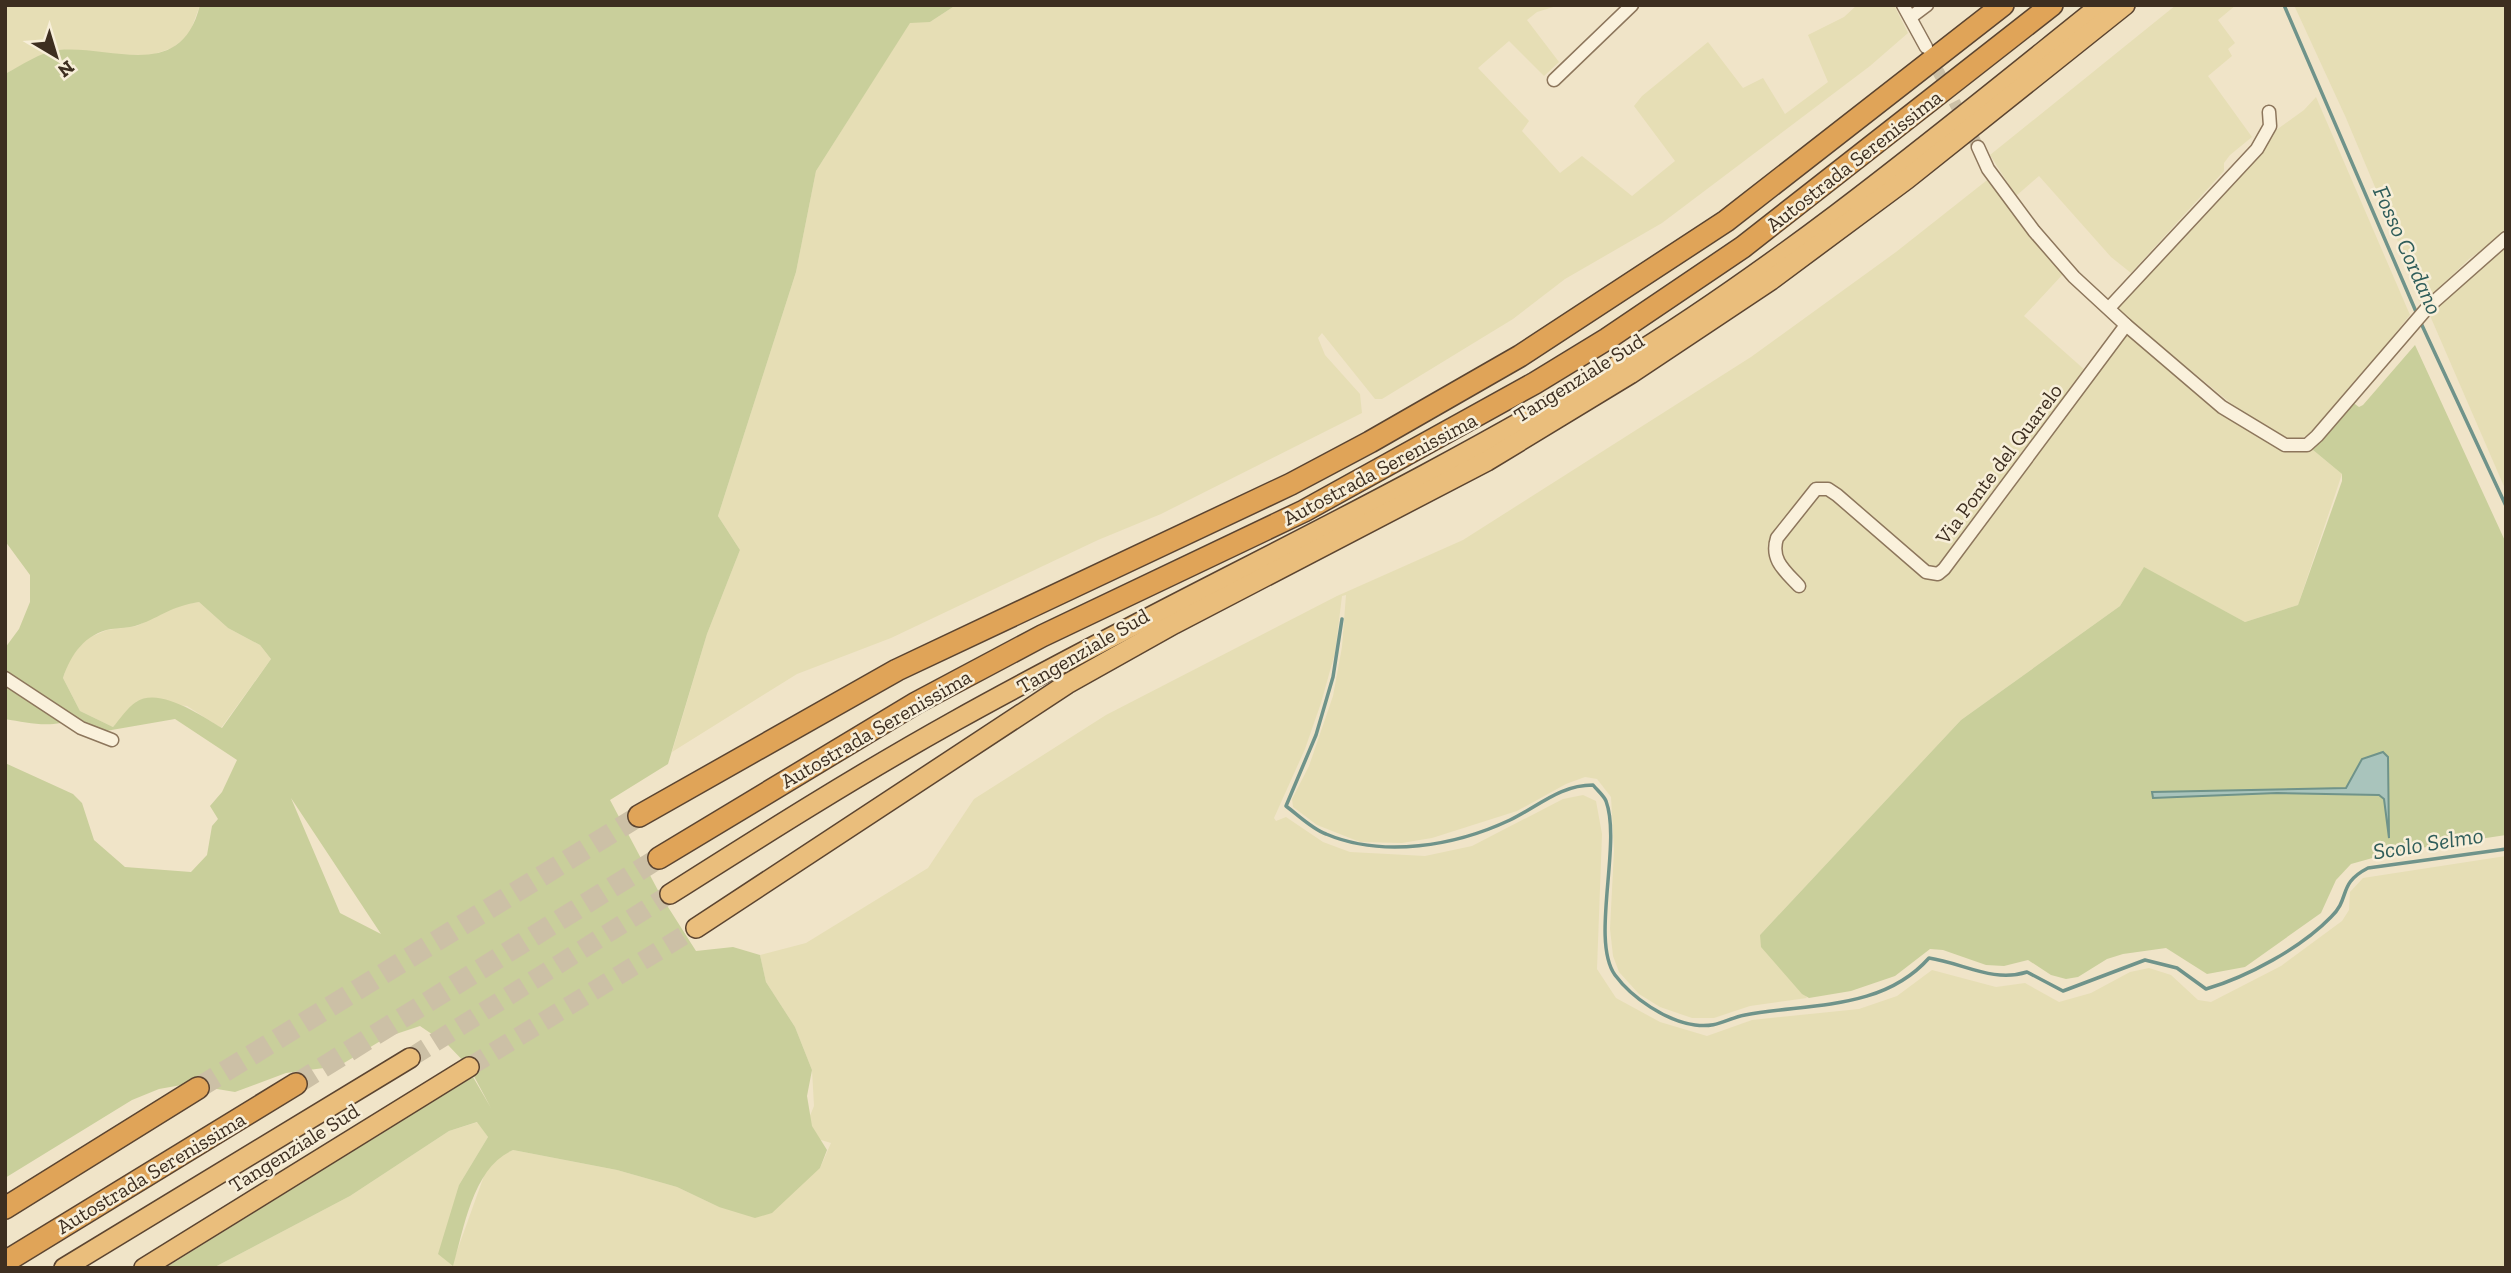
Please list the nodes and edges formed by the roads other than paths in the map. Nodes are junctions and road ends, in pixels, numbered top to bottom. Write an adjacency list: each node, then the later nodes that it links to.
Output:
1 (1632, 5): 10 (street)
2 (1903, 5): 8 (street)
3 (1927, 5): 8 (street)
4 (2003, 5): 19 (highway, Autostrada Serenissima)
5 (2052, 5): 20 (highway, Autostrada Serenissima)
6 (2101, 5): 21 (highway, Tangenziale Sud)
7 (2125, 5): 22 (highway, Tangenziale Sud)
8 (1911, 17): 9 (street)
9 (1926, 47)
10 (1555, 80)
11 (2269, 112): 14 (street)
12 (1978, 147): 14 (street)
13 (2506, 238): 15 (street)
14 (2109, 308): 15 (street)
15 (2126, 325): 16 (street, Via Ponte del Quarelo)
16 (1799, 586)
17 (5, 678): 18 (street)
18 (112, 740)
19 (639, 816)
20 (659, 858)
21 (670, 894)
22 (696, 928)
23 (410, 1058): 29 (highway, Tangenziale Sud)
24 (469, 1067): 30 (highway, Tangenziale Sud)
25 (296, 1084): 28 (highway, Autostrada Serenissima)
26 (198, 1088): 27 (highway)
27 (5, 1208)
28 (5, 1262)
29 (64, 1268)
30 (144, 1268)

